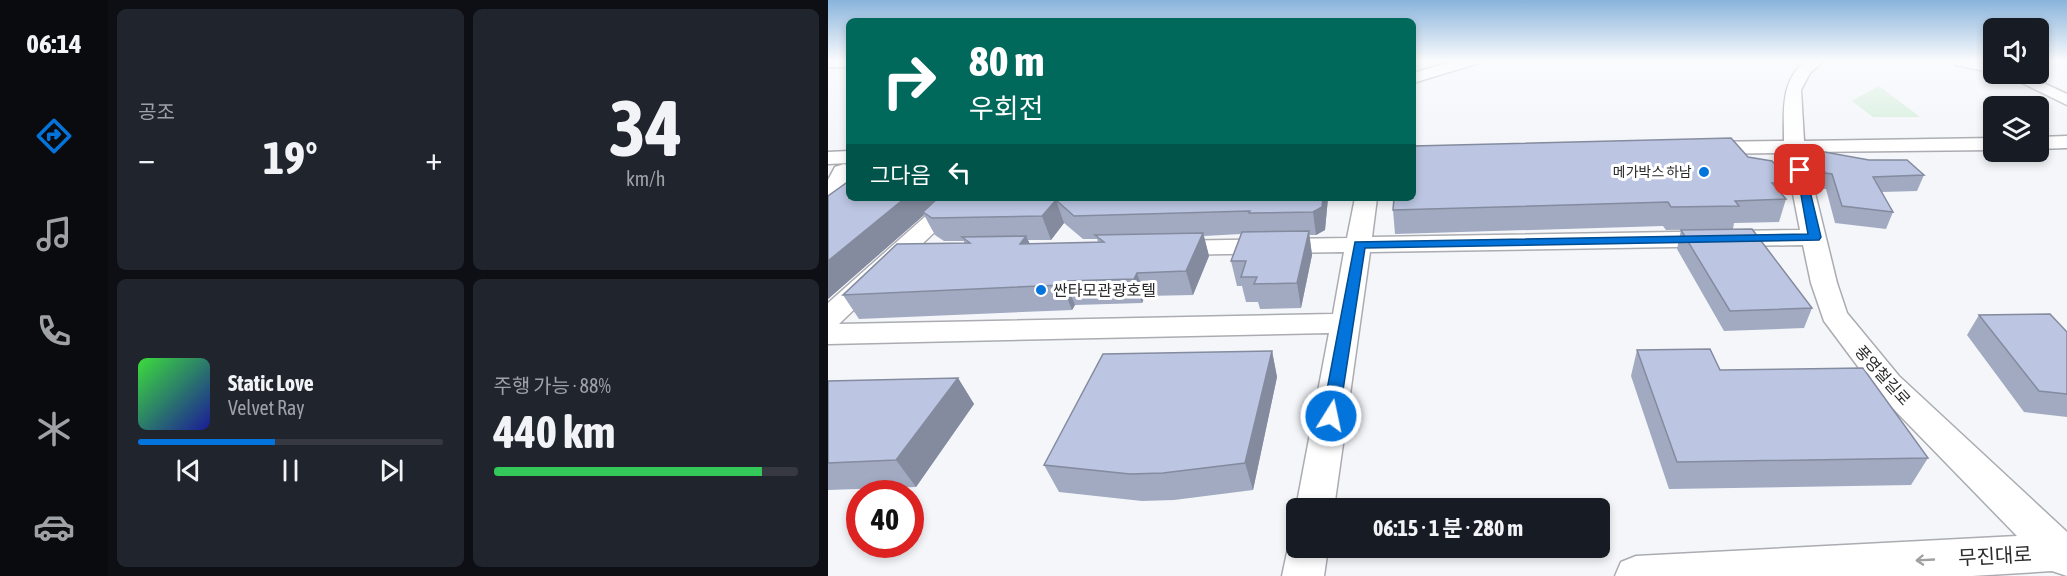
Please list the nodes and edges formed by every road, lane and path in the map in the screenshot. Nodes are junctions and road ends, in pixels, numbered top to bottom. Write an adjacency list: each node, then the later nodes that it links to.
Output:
1 (1795, 87): 7 (street, 풍영철길로)
2 (2039, 87): 3 (street)
3 (2067, 100)
4 (2067, 142): 5 (street)
5 (2049, 143)
6 (1983, 144): 7 (street)
7 (1794, 147): 8 (street); 13 (street, 풍영철길로)
8 (1687, 148)
9 (838, 170): 12 (main road)
10 (956, 201): 16 (street)
11 (1366, 201): 14 (street)
12 (828, 203)
13 (1815, 237): 14 (street); 22 (street, 풍영철길로)
14 (1359, 245): 15 (street); 19 (street)
15 (1142, 248)
16 (901, 252): 17 (street); 18 (street)
17 (935, 252)
18 (828, 320)
19 (1347, 323): 20 (street); 21 (street)
20 (828, 334)
21 (1317, 498)
22 (2064, 554): 25 (street, 무진대로, one-way to 25)
23 (1306, 558): 24 (street)
24 (1303, 576)
25 (1636, 576)

